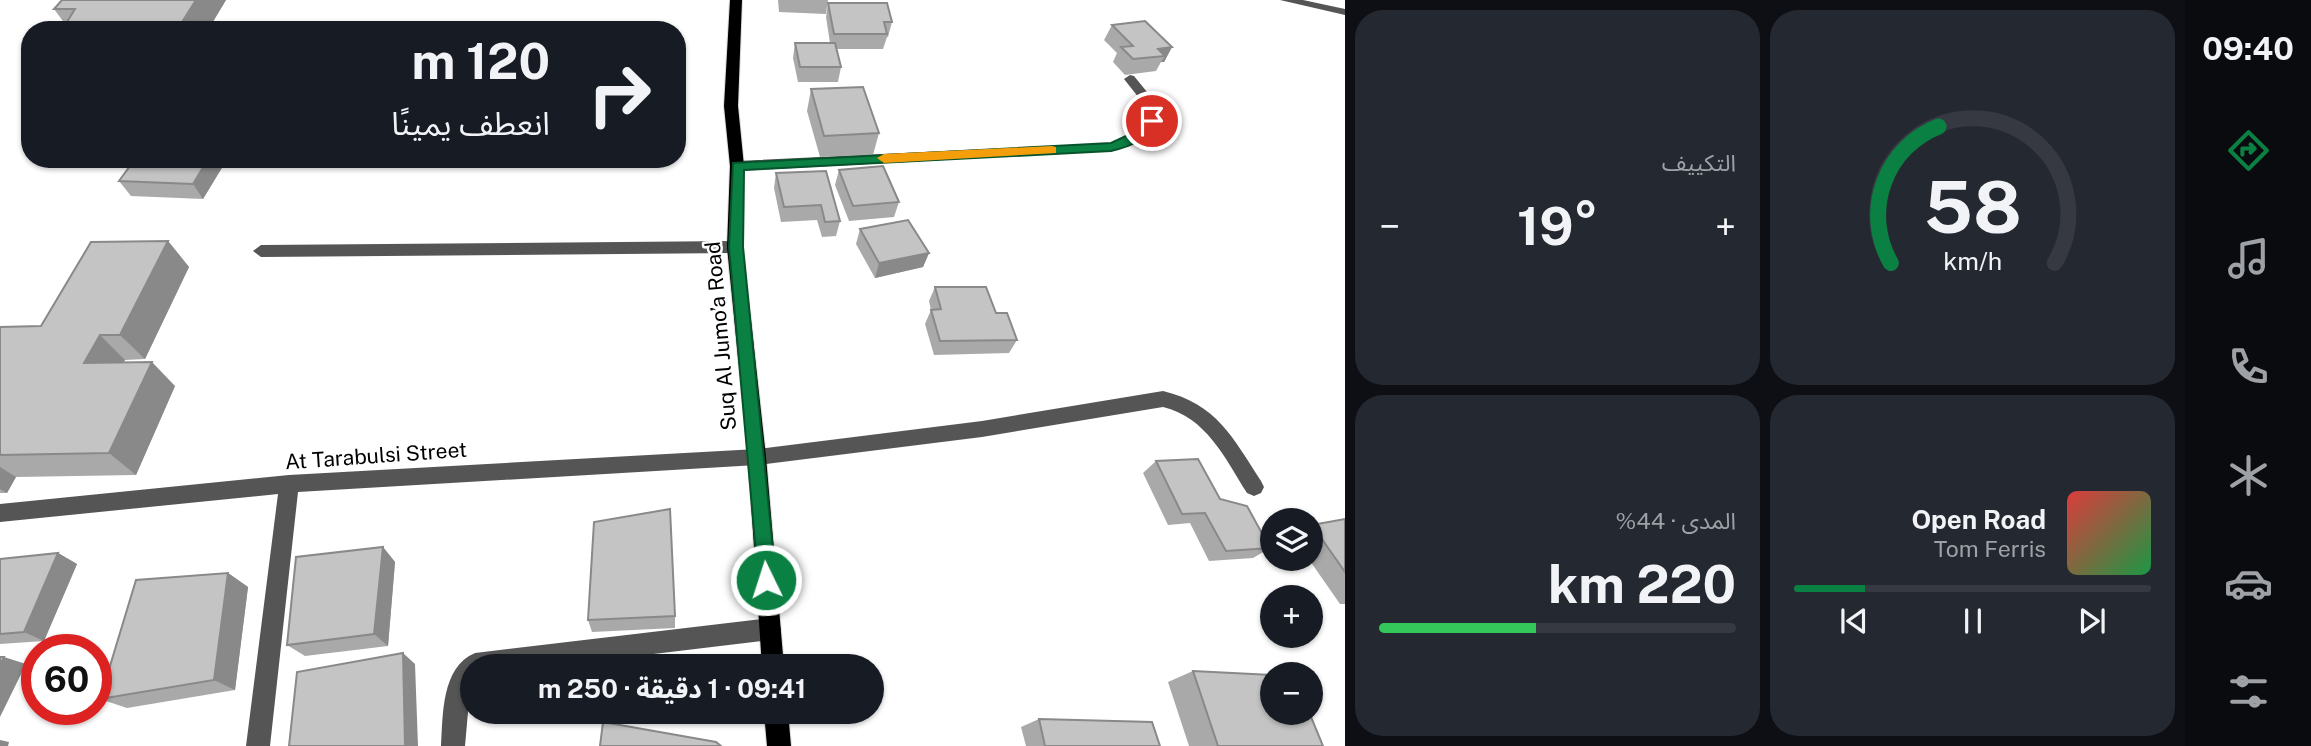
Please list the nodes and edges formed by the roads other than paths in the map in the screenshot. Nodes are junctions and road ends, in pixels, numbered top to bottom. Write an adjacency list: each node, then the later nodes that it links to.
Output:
1 (736, 0): 5 (main road, Suq Al Jumo’a Road)
2 (1286, 0): 3 (street)
3 (1345, 12)
4 (1130, 79): 5 (street)
5 (737, 166): 6 (main road, Suq Al Jumo’a Road)
6 (736, 247): 7 (street); 8 (main road, Suq Al Jumo’a Road)
7 (261, 251)
8 (757, 457): 9 (street, At Tarabulsi Street); 10 (street, At Tarabulsi Street); 12 (main road, Suq Al Jumo’a Road)
9 (289, 484): 11 (street, At Tarabulsi Street); 15 (street)
10 (1254, 487)
11 (0, 513)
12 (770, 629): 13 (main road, Suq Al Jumo’a Road); 16 (street)
13 (772, 654)
14 (777, 724): 17 (main road)
15 (258, 746)
16 (453, 746)
17 (779, 746)

